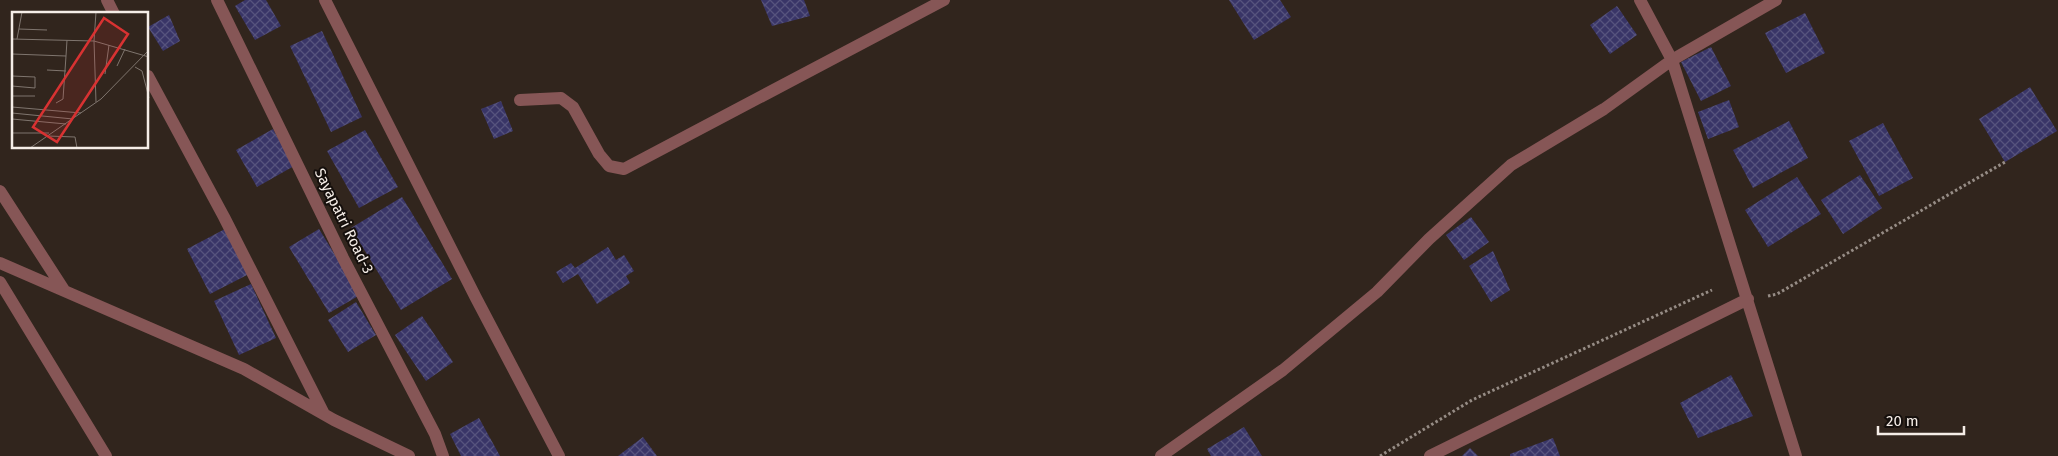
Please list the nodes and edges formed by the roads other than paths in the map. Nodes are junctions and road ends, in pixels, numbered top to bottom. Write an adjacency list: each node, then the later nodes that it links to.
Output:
1 (107, 0): 7 (street)
2 (216, 0): 19 (street, Sayapatri Road-3)
3 (325, 0): 20 (street)
4 (944, 0): 10 (street)
5 (1640, 0): 8 (street)
6 (1776, 0): 8 (street)
7 (113, 12)
8 (1672, 60): 15 (street); 21 (street)
9 (149, 78): 16 (street)
10 (520, 100)
11 (0, 192): 14 (street)
12 (0, 263): 14 (street)
13 (0, 282): 17 (street)
14 (64, 290): 16 (street)
15 (1748, 300): 22 (street); 23 (street)
16 (324, 414): 18 (street)
17 (106, 456)
18 (409, 456)
19 (443, 456)
20 (559, 456)
21 (1161, 456)
22 (1430, 456)
23 (1796, 456)

